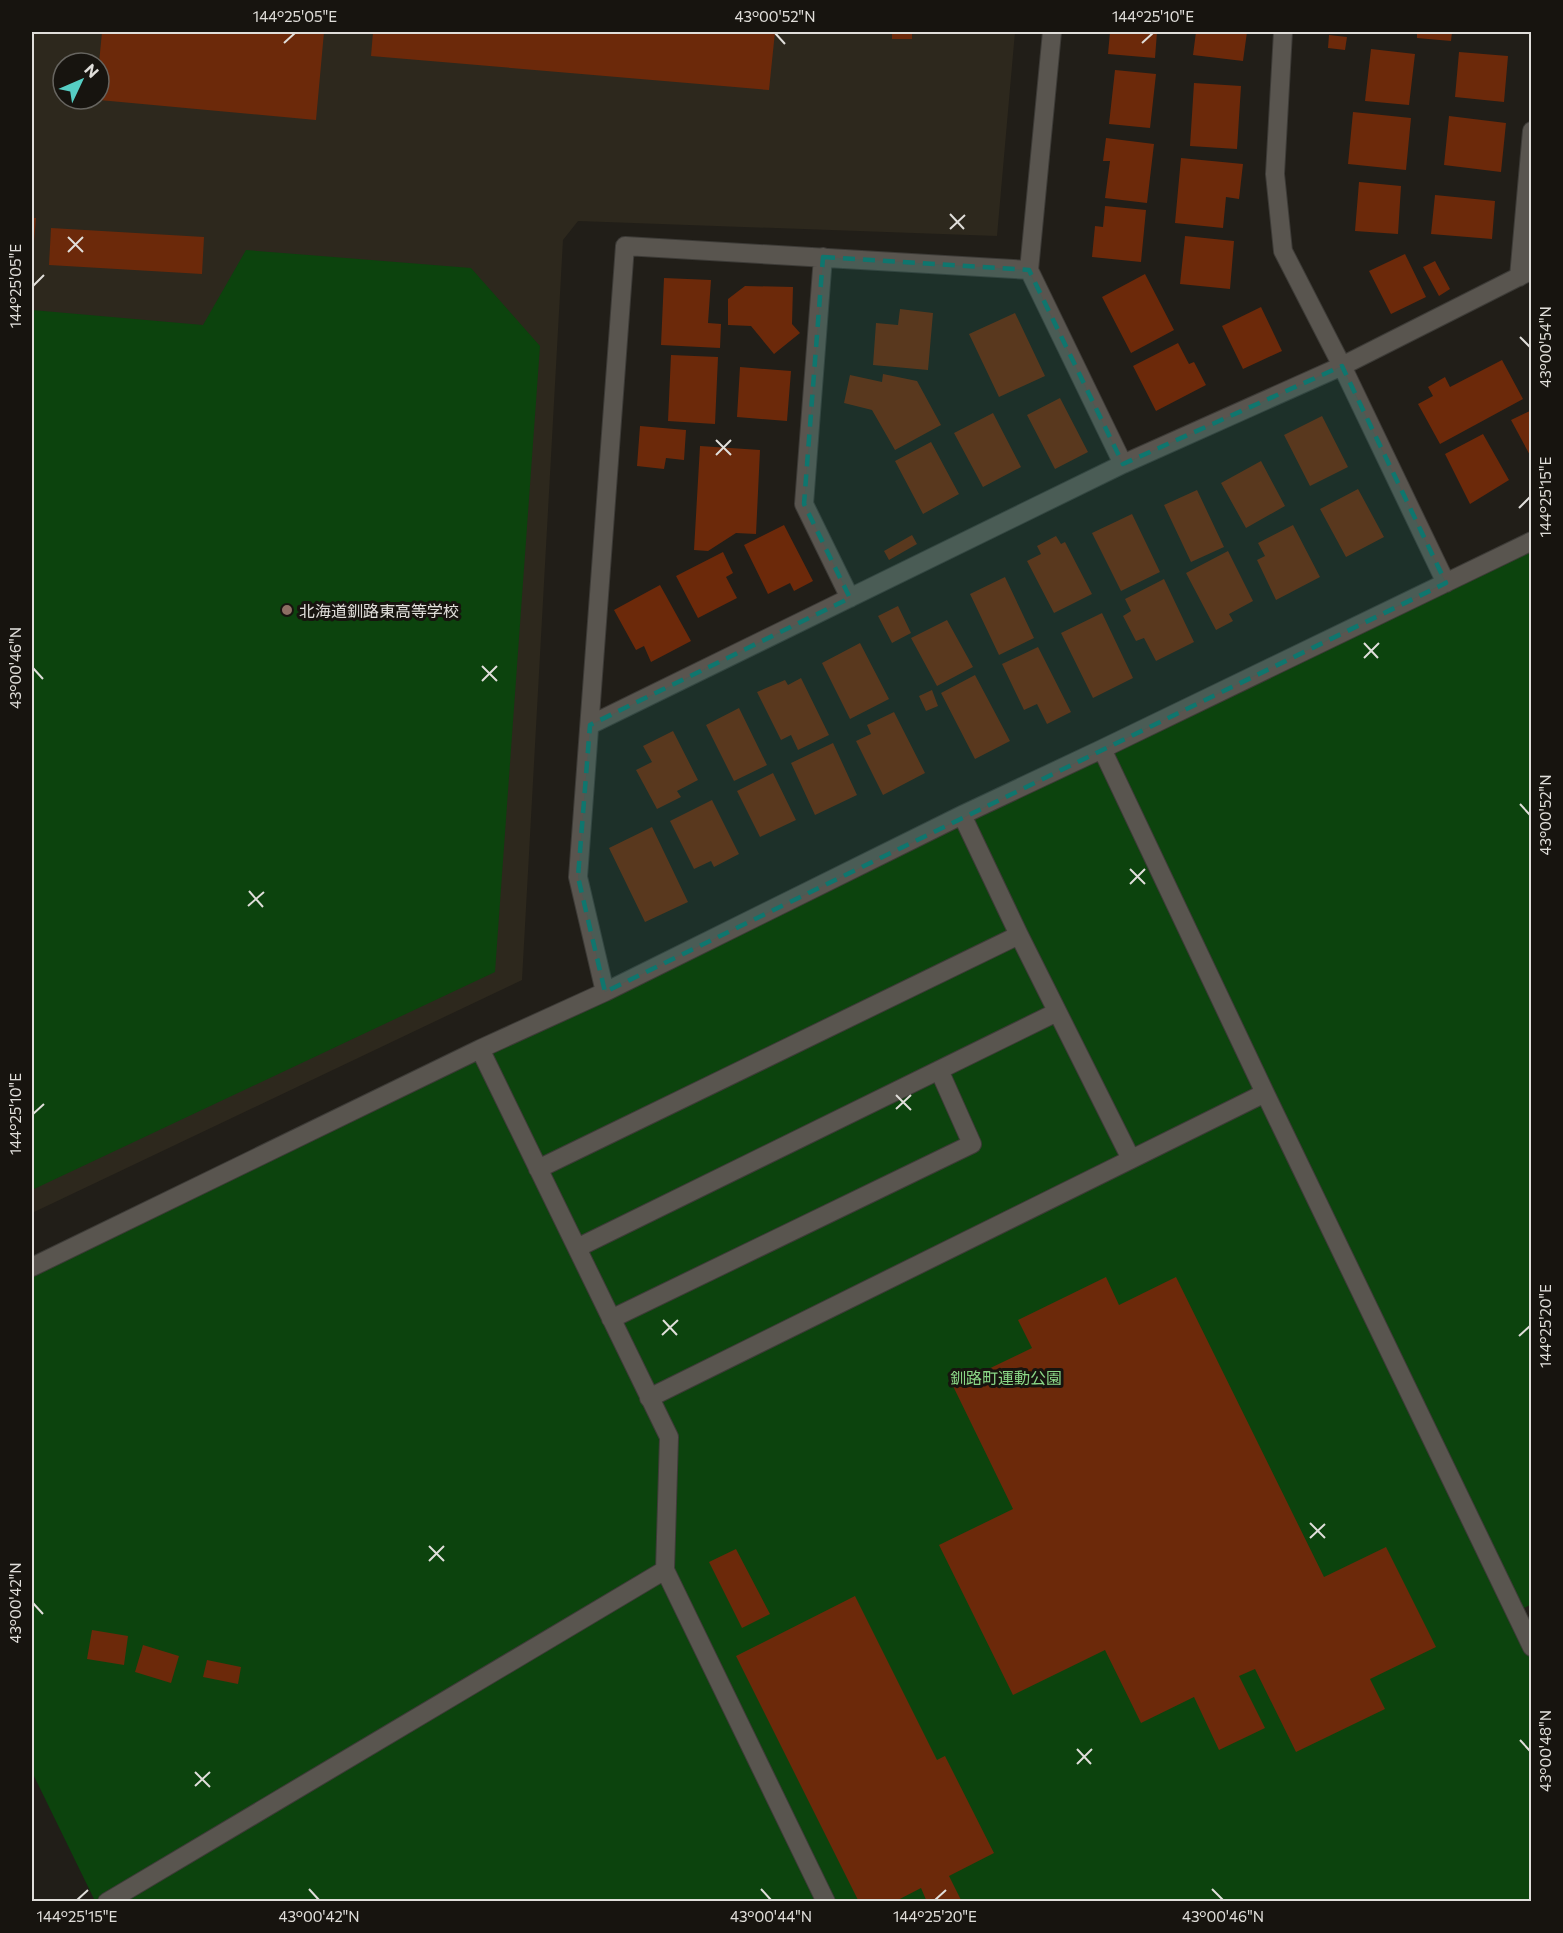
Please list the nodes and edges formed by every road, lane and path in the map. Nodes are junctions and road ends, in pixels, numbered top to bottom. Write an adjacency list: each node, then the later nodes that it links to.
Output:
1 (1052, 32): 5 (street)
2 (1283, 32): 7 (street)
3 (1532, 131): 6 (street)
4 (823, 257): 5 (street); 11 (street); 12 (street)
5 (1029, 270): 8 (street)
6 (1525, 273): 7 (street)
7 (1342, 366): 8 (street); 10 (street)
8 (1123, 464): 11 (street)
9 (1532, 541): 10 (street)
10 (1446, 583): 13 (street)
11 (850, 598): 12 (street)
12 (590, 725): 16 (street)
13 (1102, 749): 14 (street); 20 (street)
14 (962, 815): 15 (street); 16 (street)
15 (1019, 935): 17 (street); 22 (street)
16 (605, 992): 18 (street)
17 (1057, 1012): 19 (street); 21 (street)
18 (480, 1049): 22 (street); 24 (street)
19 (939, 1070): 23 (street); 25 (street)
20 (1264, 1093): 21 (street); 28 (street)
21 (1131, 1159): 26 (street)
22 (538, 1169): 23 (street)
23 (577, 1248): 25 (street)
24 (32, 1267)
25 (611, 1319): 26 (street)
26 (650, 1398): 27 (street)
27 (664, 1570): 29 (street); 30 (street)
28 (1532, 1647)
29 (107, 1902)
30 (826, 1902)

